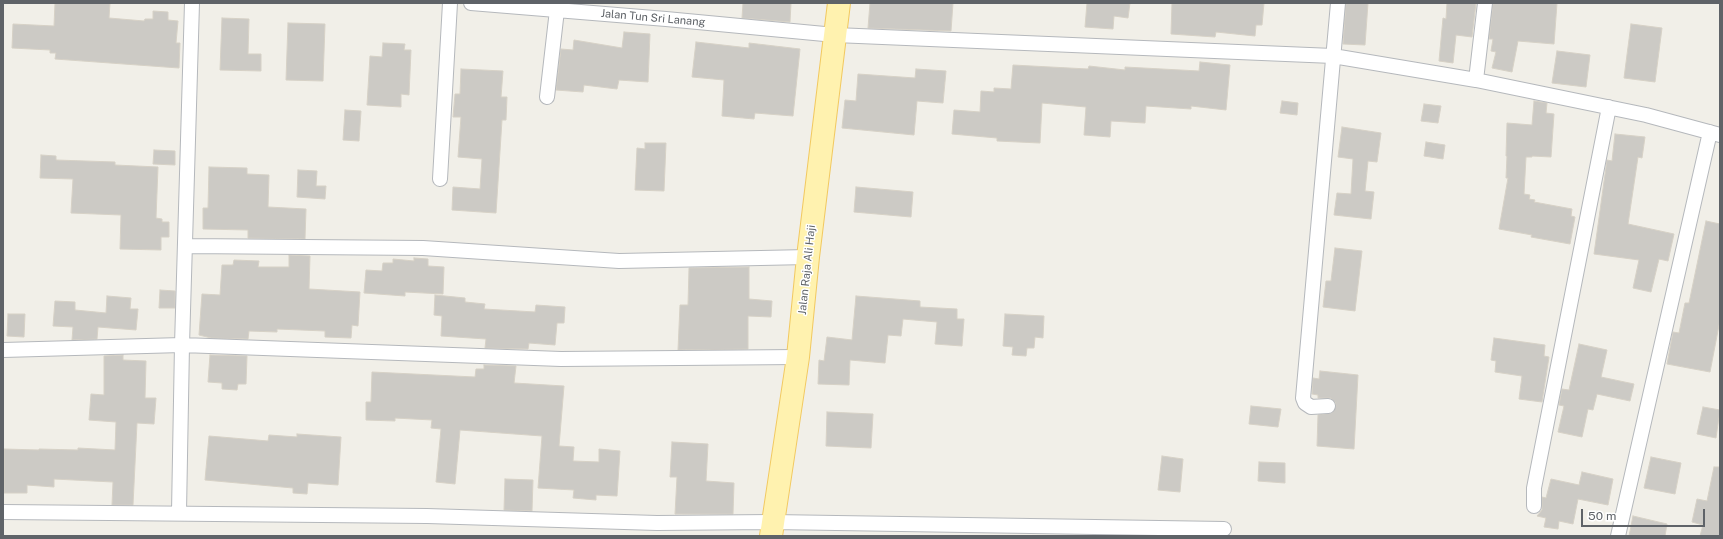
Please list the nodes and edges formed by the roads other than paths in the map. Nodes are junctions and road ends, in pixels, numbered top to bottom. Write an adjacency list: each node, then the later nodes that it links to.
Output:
1 (192, 3): 15 (street)
2 (450, 3): 14 (street)
3 (471, 3): 7 (street, Jalan Tun Sri Lanang)
4 (839, 3): 8 (main road, Jalan Raja Ali Haji)
5 (1338, 3): 9 (street)
6 (1485, 3): 10 (street)
7 (557, 10): 8 (street, Jalan Tun Sri Lanang); 11 (street)
8 (835, 35): 9 (street, Jalan Tun Sri Lanang); 16 (main road, Jalan Raja Ali Haji)
9 (1333, 56): 10 (street, Jalan Tun Sri Lanang); 20 (street)
10 (1476, 80): 12 (street, Jalan Tun Sri Lanang)
11 (546, 97)
12 (1609, 107): 13 (street, Jalan Tun Sri Lanang); 21 (street)
13 (1715, 134): 26 (street)
14 (440, 179)
15 (186, 246): 16 (street); 17 (street)
16 (808, 257): 19 (main road, Jalan Raja Ali Haji)
17 (182, 345): 18 (street); 19 (street); 23 (street)
18 (3, 350)
19 (798, 357): 24 (main road, Jalan Raja Ali Haji)
20 (1328, 406)
21 (1534, 506)
22 (3, 512): 23 (street)
23 (179, 512): 24 (street)
24 (772, 529): 25 (street)
25 (1224, 529)
26 (1618, 536)

